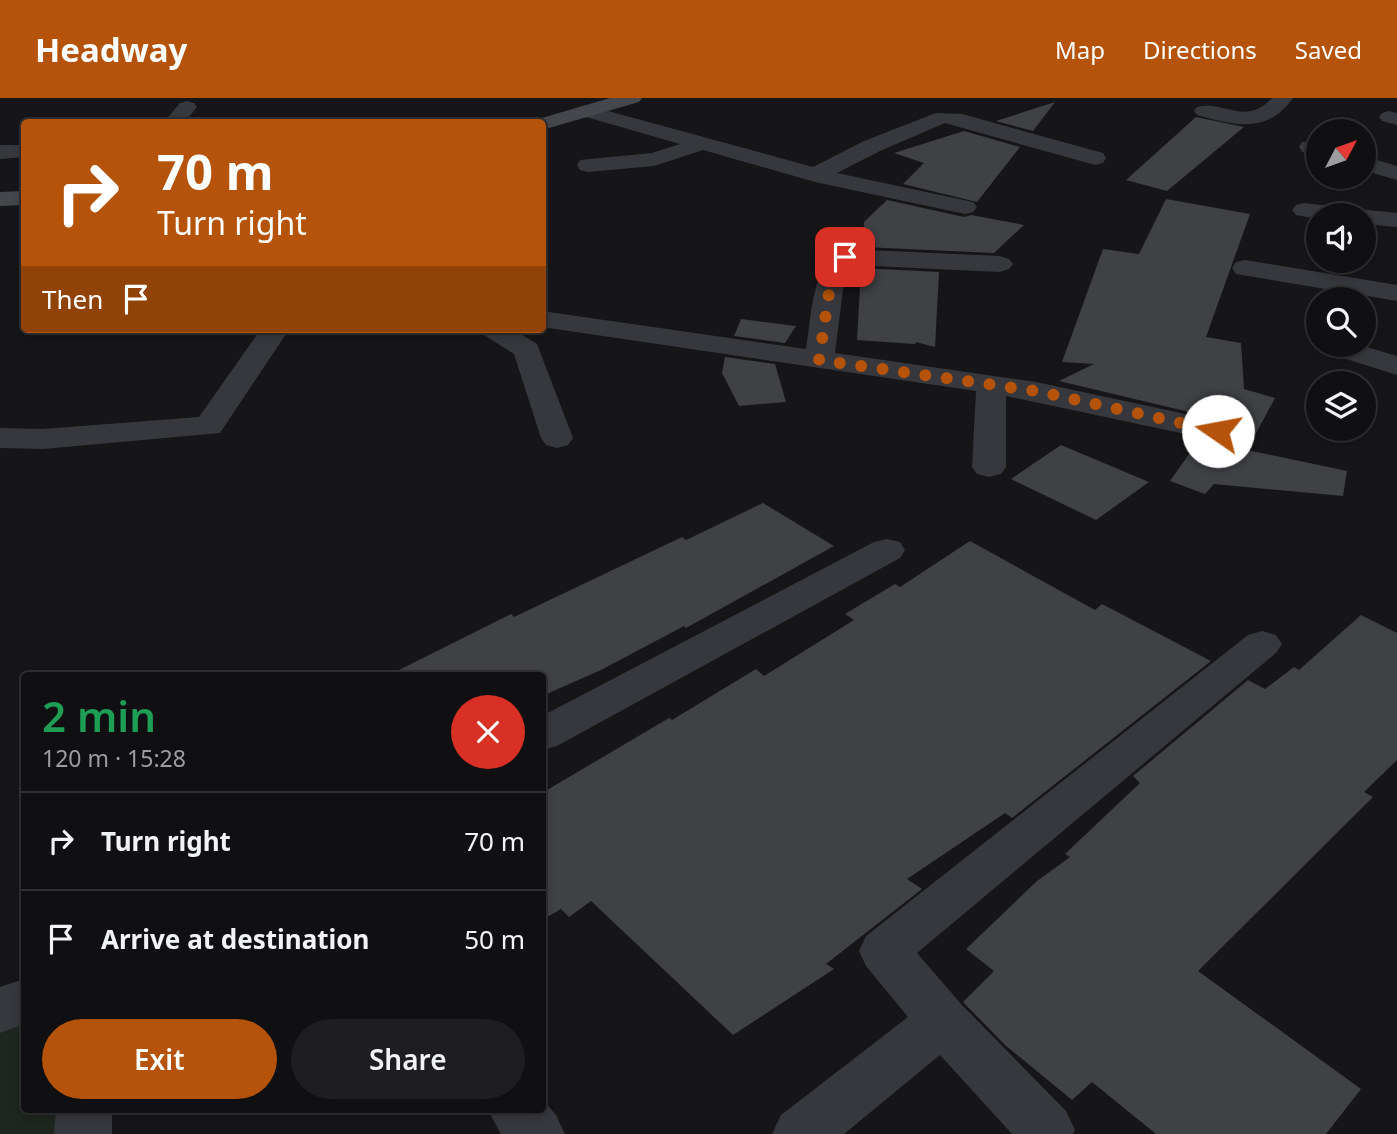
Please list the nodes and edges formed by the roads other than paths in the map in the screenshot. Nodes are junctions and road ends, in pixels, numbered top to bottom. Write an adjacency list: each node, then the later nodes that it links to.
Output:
1 (632, 98): 3 (street)
2 (1283, 98): 4 (street)
3 (586, 111): 5 (street); 6 (street)
4 (1204, 111)
5 (546, 123)
6 (701, 144): 10 (street); 13 (street)
7 (21, 151): 8 (street)
8 (0, 152)
9 (1095, 158): 13 (street)
10 (588, 165)
11 (1376, 167): 12 (street)
12 (1397, 173)
13 (815, 175): 16 (street)
14 (21, 198): 15 (street)
15 (0, 199)
16 (965, 208)
17 (1376, 218): 18 (street)
18 (1397, 220)
19 (1000, 264): 26 (street)
20 (1245, 268): 21 (street)
21 (1397, 293)
22 (546, 320): 26 (street)
23 (273, 333): 30 (street)
24 (500, 333): 31 (street)
25 (1370, 357): 27 (street)
26 (819, 360): 28 (street)
27 (1397, 366)
28 (991, 385): 29 (street); 32 (street)
29 (1218, 431)
30 (0, 438)
31 (556, 438)
32 (989, 467)
33 (887, 550): 35 (street)
34 (1262, 644): 38 (street)
35 (546, 733)
36 (21, 1002): 37 (street)
37 (0, 1010)
38 (943, 1020): 41 (street); 44 (street)
39 (84, 1113): 42 (street)
40 (518, 1113): 43 (street)
41 (1046, 1130)
42 (83, 1134)
43 (536, 1134)
44 (801, 1134)

